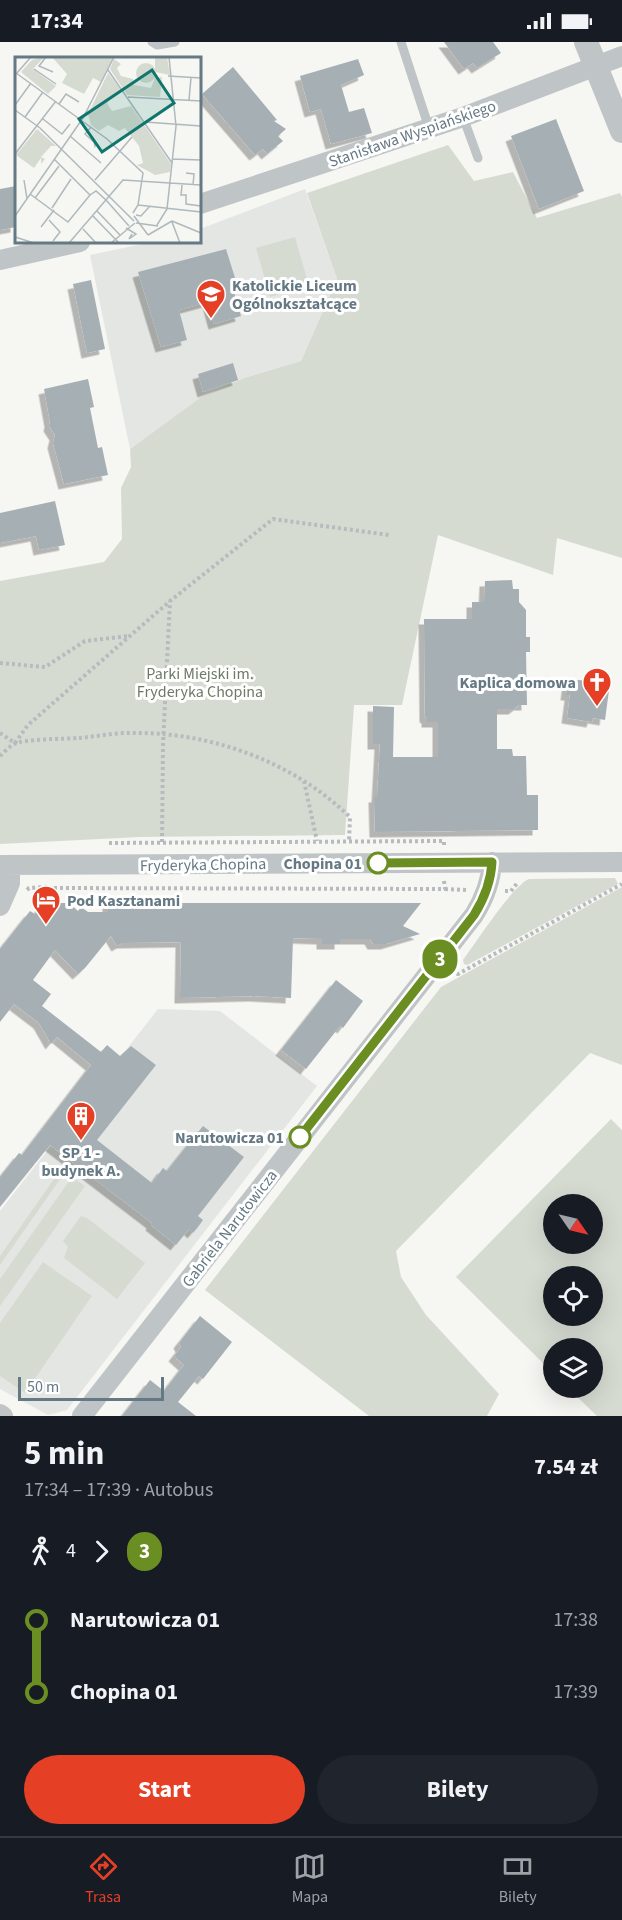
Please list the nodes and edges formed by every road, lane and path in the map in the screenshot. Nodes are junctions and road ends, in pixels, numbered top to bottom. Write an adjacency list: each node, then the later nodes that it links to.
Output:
1 (152, 42): 2 (lane)
2 (175, 42)
3 (401, 42): 8 (lane)
4 (586, 42): 6 (street)
5 (622, 56): 6 (street, Stanisława Wyspiańskiego)
6 (595, 65): 7 (street, Stanisława Wyspiańskiego); 9 (street)
7 (464, 117): 8 (street, Stanisława Wyspiańskiego); 10 (lane)
8 (429, 128): 11 (street, Stanisława Wyspiańskiego)
9 (622, 131)
10 (478, 158)
11 (201, 204)
12 (76, 243): 13 (street)
13 (0, 260)
14 (389, 535): 15 (path)
15 (170, 601): 16 (path); 19 (path)
16 (130, 636): 17 (path); 20 (path)
17 (0, 663)
18 (0, 733): 20 (path)
19 (163, 734): 20 (path); 22 (path); 25 (path)
20 (15, 743): 21 (path)
21 (0, 756)
22 (304, 780): 23 (path); 24 (path)
23 (317, 841)
24 (349, 841)
25 (162, 842)
26 (492, 862): 27 (street, Fryderyka Chopina); 28 (street, Fryderyka Chopina); 35 (street, Gabriela Narutowicza)
27 (622, 862)
28 (444, 863): 30 (street, Fryderyka Chopina); 32 (path)
29 (5, 865): 30 (street, Fryderyka Chopina); 33 (street)
30 (49, 866): 32 (path)
31 (622, 884): 34 (path)
32 (48, 888): 33 (path)
33 (2, 904)
34 (450, 968)
35 (82, 1416)

